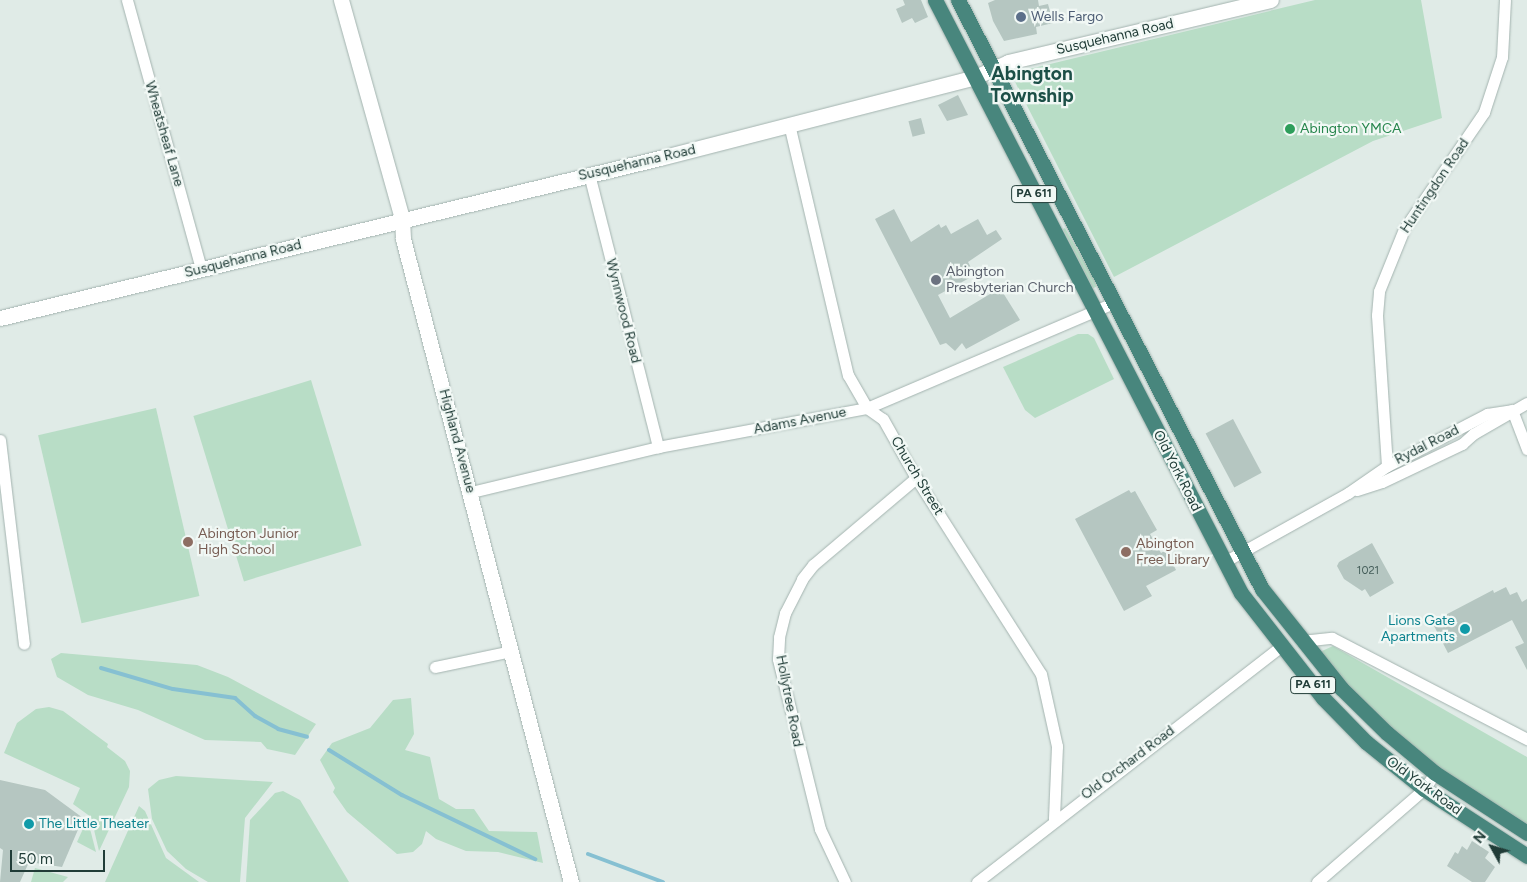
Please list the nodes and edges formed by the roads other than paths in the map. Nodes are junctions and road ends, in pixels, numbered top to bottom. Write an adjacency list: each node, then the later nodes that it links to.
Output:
1 (127, 0): 12 (street, Wheatsheaf Lane)
2 (341, 0): 11 (main road, Highland Avenue)
3 (935, 0): 8 (highway, Old York Road / PA 611)
4 (958, 0): 7 (highway, Old York Road / PA 611)
5 (1270, 0): 7 (main road, Susquehanna Road)
6 (1505, 0): 24 (street, Huntingdon Road)
7 (992, 70): 8 (main road, Susquehanna Road); 13 (highway, Old York Road / PA 611)
8 (975, 77): 9 (main road, Susquehanna Road); 14 (highway, Old York Road / PA 611)
9 (789, 124): 10 (main road, Susquehanna Road); 17 (street, Church Street)
10 (589, 174): 11 (main road, Susquehanna Road); 20 (street, Wynnwood Road)
11 (402, 219): 12 (main road, Susquehanna Road); 26 (main road, Highland Avenue)
12 (201, 269): 15 (main road, Susquehanna Road)
13 (1113, 303): 14 (street, Adams Avenue); 28 (highway, Old York Road / PA 611)
14 (1094, 311): 17 (street, Adams Avenue); 29 (highway, Old York Road / PA 611)
15 (0, 318)
16 (1527, 403): 18 (street, Rydal Road)
17 (867, 408): 20 (street, Adams Avenue); 25 (street, Church Street)
18 (1512, 410): 21 (street, Rydal Road); 22 (street); 23 (street, Rydal Road)
19 (0, 440): 31 (street)
20 (658, 447): 26 (street, Adams Avenue)
21 (1424, 447): 23 (street); 24 (street, Rydal Road)
22 (1527, 449)
23 (1430, 460): 27 (street, Rydal Road)
24 (1387, 466): 27 (street, Rydal Road)
25 (916, 478): 38 (street, Church Street); 42 (street, Hollytree Road)
26 (471, 492): 33 (main road, Highland Avenue)
27 (1348, 493): 28 (street, Rydal Road)
28 (1243, 552): 29 (street, Rydal Road); 30 (highway, Old York Road / PA 611)
29 (1224, 562): 32 (highway, Old York Road / PA 611)
30 (1301, 641): 35 (street); 36 (highway, Old York Road / PA 611)
31 (24, 644)
32 (1281, 646): 37 (highway, Old York Road / PA 611); 38 (street, Old Orchard Road)
33 (511, 651): 34 (street); 41 (main road, Highland Avenue)
34 (435, 668)
35 (1527, 739)
36 (1435, 773): 37 (street); 39 (highway, Old York Road / PA 611)
37 (1424, 789): 40 (highway, Old York Road / PA 611); 44 (street)
38 (1054, 819): 43 (street, Old Orchard Road)
39 (1527, 833)
40 (1527, 856)
41 (571, 882)
42 (845, 882)
43 (977, 882)
44 (1317, 882)

